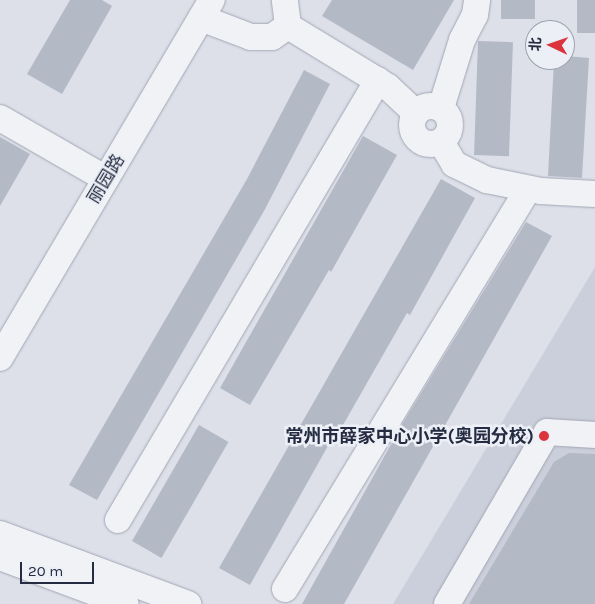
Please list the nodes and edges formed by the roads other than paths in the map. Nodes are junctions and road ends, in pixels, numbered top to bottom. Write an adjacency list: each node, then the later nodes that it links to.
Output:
1 (285, 0): 4 (street)
2 (477, 0): 6 (street)
3 (207, 9): 4 (street); 8 (street, 丽园路)
4 (288, 26): 5 (street)
5 (378, 80): 6 (street); 13 (street)
6 (429, 111): 9 (street)
7 (0, 118): 8 (street)
8 (106, 179): 11 (street, 丽园路)
9 (528, 189): 10 (street); 16 (street)
10 (595, 194)
11 (0, 358)
12 (595, 435): 19 (street)
13 (118, 520)
14 (0, 534): 18 (street)
15 (0, 557): 17 (street)
16 (285, 589)
17 (126, 604)
18 (188, 604)
19 (447, 604)

